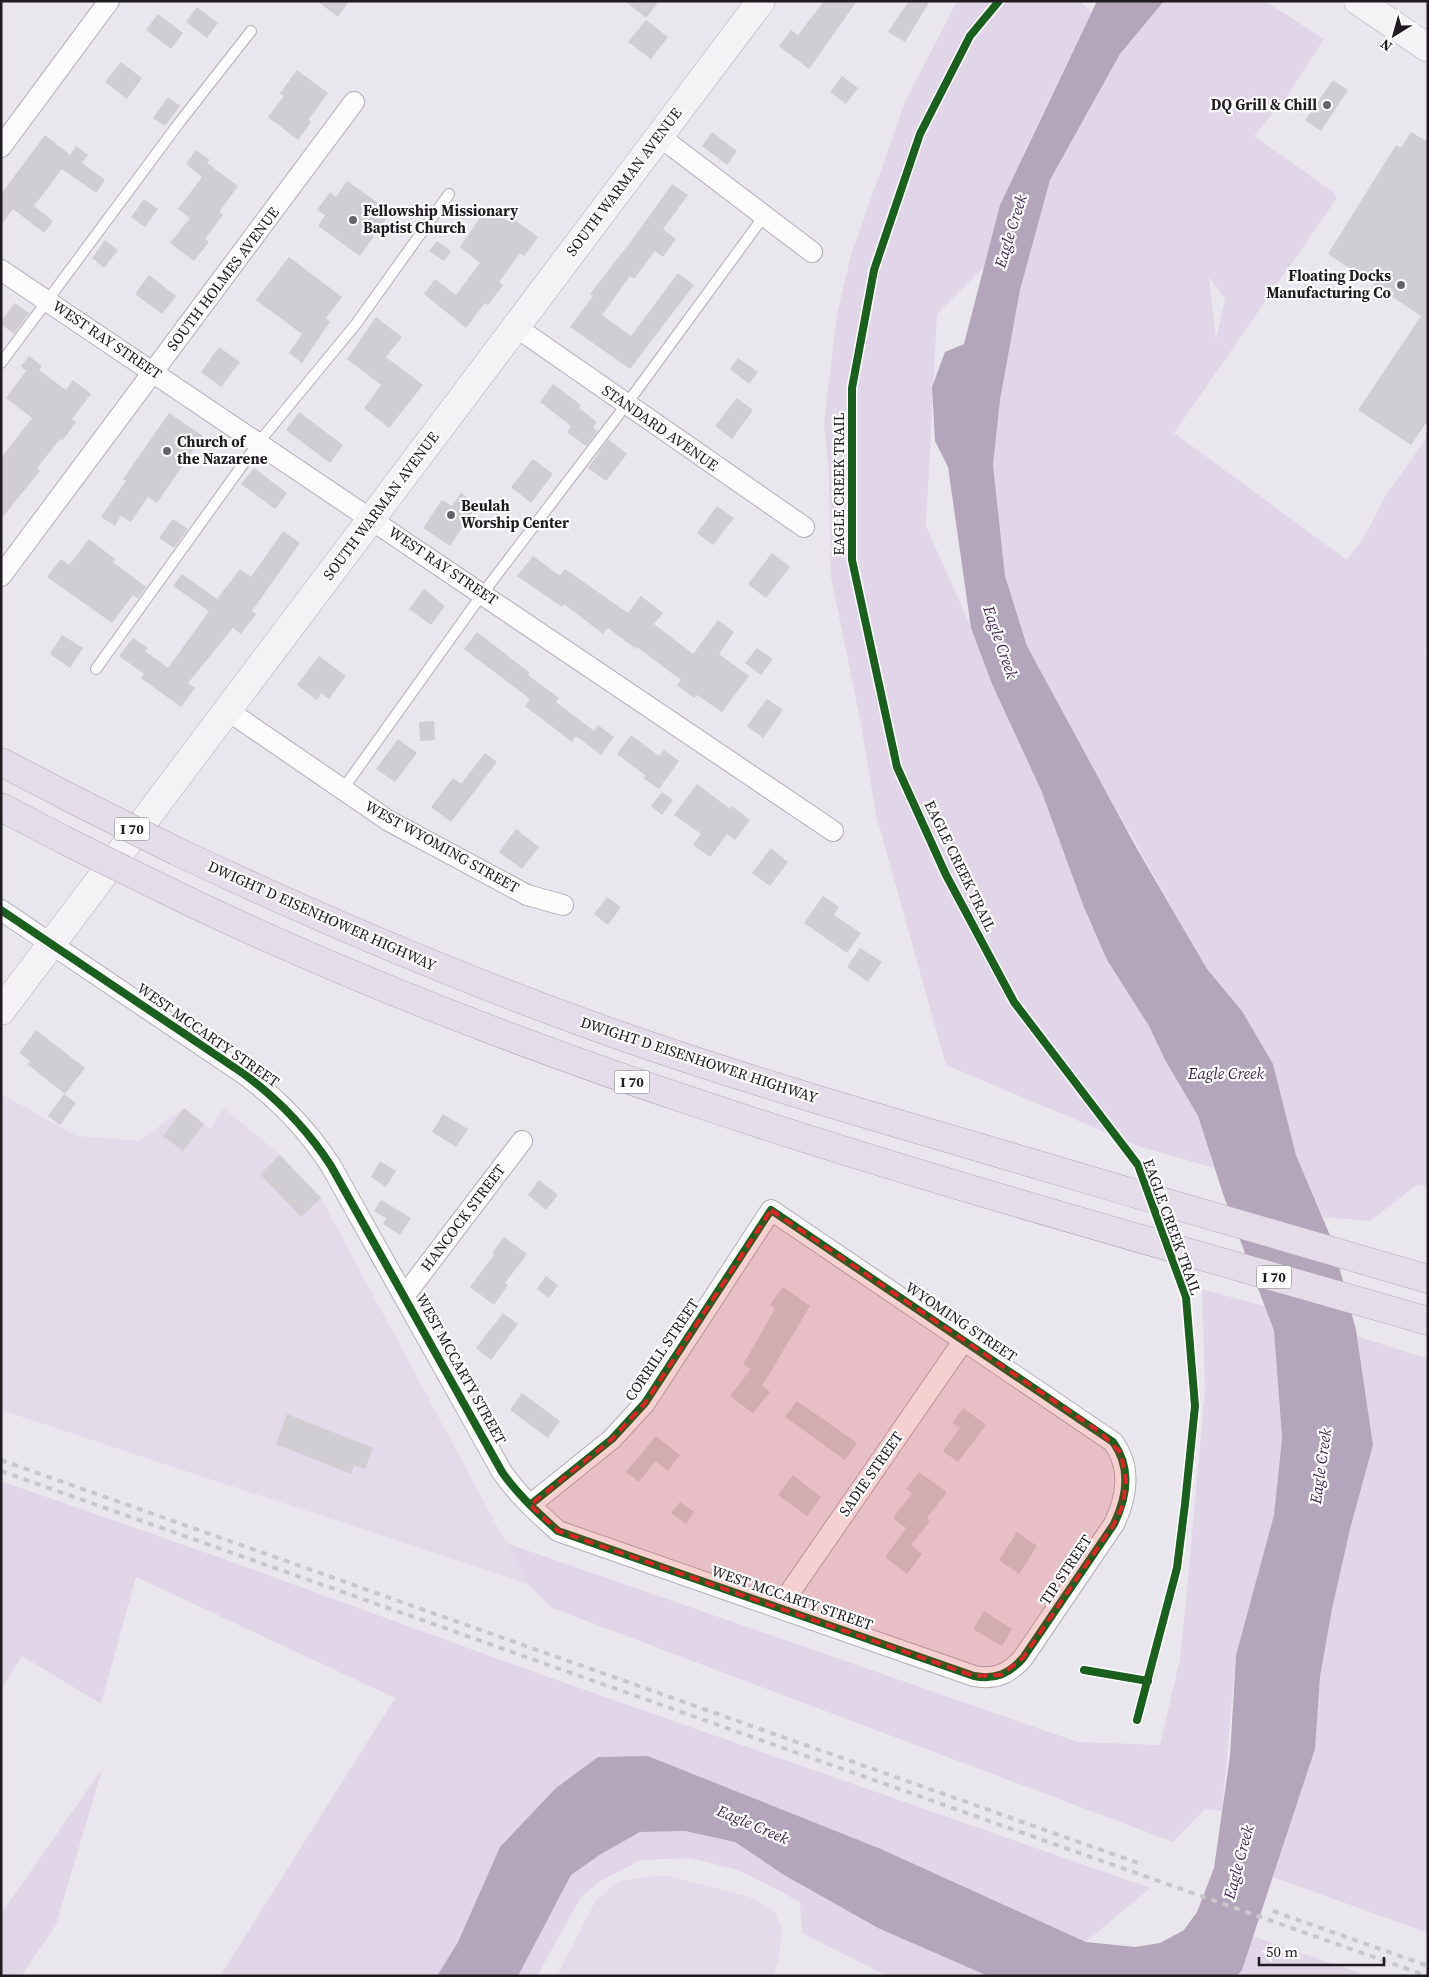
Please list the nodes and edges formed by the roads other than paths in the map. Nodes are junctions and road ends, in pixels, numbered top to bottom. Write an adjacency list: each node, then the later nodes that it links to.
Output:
1 (109, 1): 8 (street)
2 (760, 1): 7 (main road, SOUTH WARMAN AVENUE)
3 (1358, 1): 5 (main road)
4 (251, 31): 13 (lane)
5 (1428, 48)
6 (354, 102): 16 (street, SOUTH HOLMES AVENUE)
7 (659, 136): 10 (street); 14 (main road, SOUTH WARMAN AVENUE)
8 (1, 147)
9 (448, 194): 18 (lane)
10 (764, 216): 11 (street); 17 (lane)
11 (812, 252)
12 (1, 270): 13 (street, WEST RAY STREET)
13 (46, 300): 15 (lane); 16 (street, WEST RAY STREET)
14 (516, 327): 17 (street, STANDARD AVENUE); 19 (main road, SOUTH WARMAN AVENUE)
15 (1, 363)
16 (154, 372): 18 (street, WEST RAY STREET); 21 (street, SOUTH HOLMES AVENUE)
17 (626, 405): 20 (street, STANDARD AVENUE); 22 (lane)
18 (259, 442): 19 (street, WEST RAY STREET); 23 (lane)
19 (372, 518): 22 (street, WEST RAY STREET); 24 (main road, SOUTH WARMAN AVENUE)
20 (804, 527)
21 (1, 576)
22 (482, 592): 26 (lane); 28 (street, WEST RAY STREET)
23 (96, 670)
24 (227, 710): 26 (street, WEST WYOMING STREET); 31 (main road, SOUTH WARMAN AVENUE)
25 (1, 762): 35 (highway, DWIGHT D EISENHOWER HIGHWAY / I 70, bridge)
26 (343, 789): 29 (street, WEST WYOMING STREET)
27 (1, 807): 37 (highway, I 70, bridge)
28 (834, 831)
29 (563, 905)
30 (1, 910): 31 (street, WEST MCCARTY STREET)
31 (51, 944): 32 (main road, SOUTH WARMAN AVENUE); 36 (street, WEST MCCARTY STREET)
32 (1, 1011)
33 (522, 1141): 36 (street, HANCOCK STREET)
34 (771, 1210): 38 (street, WYOMING STREET); 40 (street, CORRILL STREET)
35 (1428, 1279)
36 (405, 1294): 40 (street, WEST MCCARTY STREET)
37 (1423, 1320)
38 (964, 1340): 39 (street, WYOMING STREET); 41 (street, SADIE STREET)
39 (1124, 1466): 42 (street, TIP STREET)
40 (530, 1505): 41 (street, WEST MCCARTY STREET)
41 (779, 1608): 42 (street, WEST MCCARTY STREET)
42 (1001, 1676)

